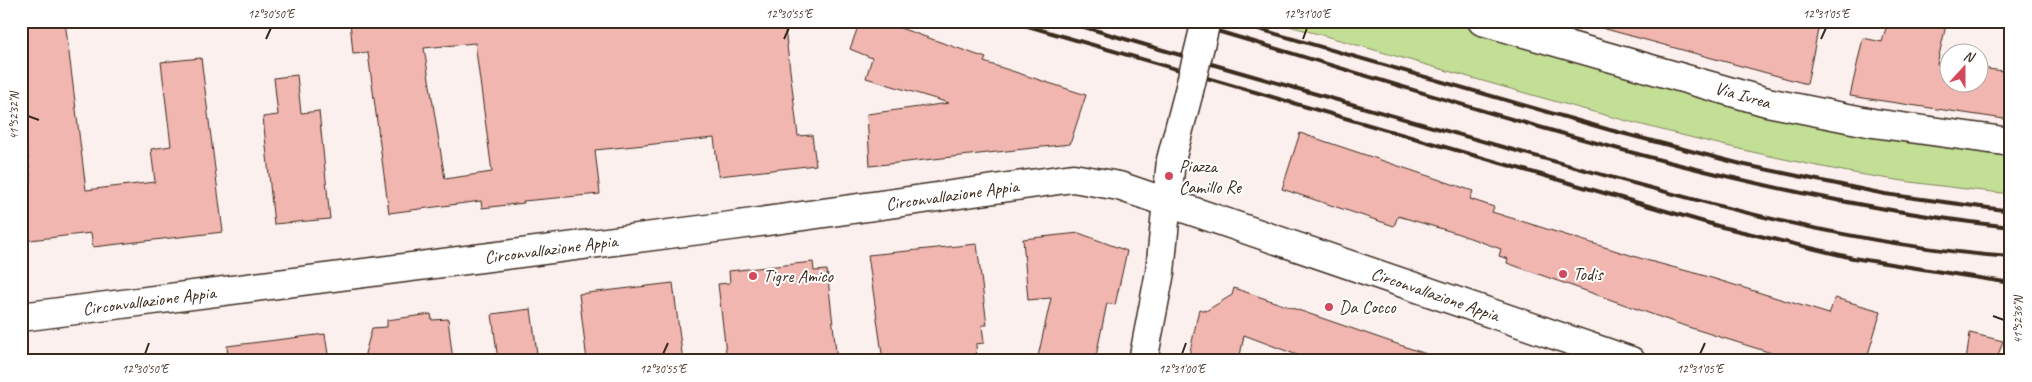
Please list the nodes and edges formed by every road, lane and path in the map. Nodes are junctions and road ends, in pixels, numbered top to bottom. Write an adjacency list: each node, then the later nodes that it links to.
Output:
1 (1206, 21): 5 (street, bridge)
2 (1482, 21): 3 (street, Via Ivrea)
3 (1546, 30): 4 (street, Via Ivrea)
4 (2011, 142)
5 (1167, 202): 6 (street, Circonvallazione Appia); 7 (street); 8 (street, Circonvallazione Appia)
6 (21, 317)
7 (1143, 361)
8 (1631, 361)

